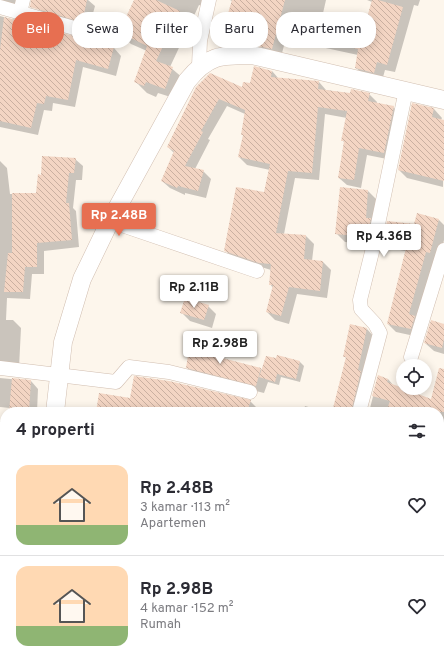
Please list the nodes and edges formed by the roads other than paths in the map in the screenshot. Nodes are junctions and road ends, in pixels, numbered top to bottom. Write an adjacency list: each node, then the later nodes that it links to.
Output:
1 (209, 0): 5 (street)
2 (21, 6): 3 (street); 4 (street)
3 (0, 8)
4 (72, 24)
5 (199, 66): 6 (street); 8 (street)
6 (406, 90): 7 (street); 16 (street)
7 (444, 100)
8 (110, 221): 10 (street); 13 (street)
9 (444, 250): 11 (street)
10 (257, 271)
11 (411, 357)
12 (0, 368): 13 (street)
13 (59, 376): 14 (street); 15 (street)
14 (250, 392)
15 (56, 407)
16 (360, 407)

